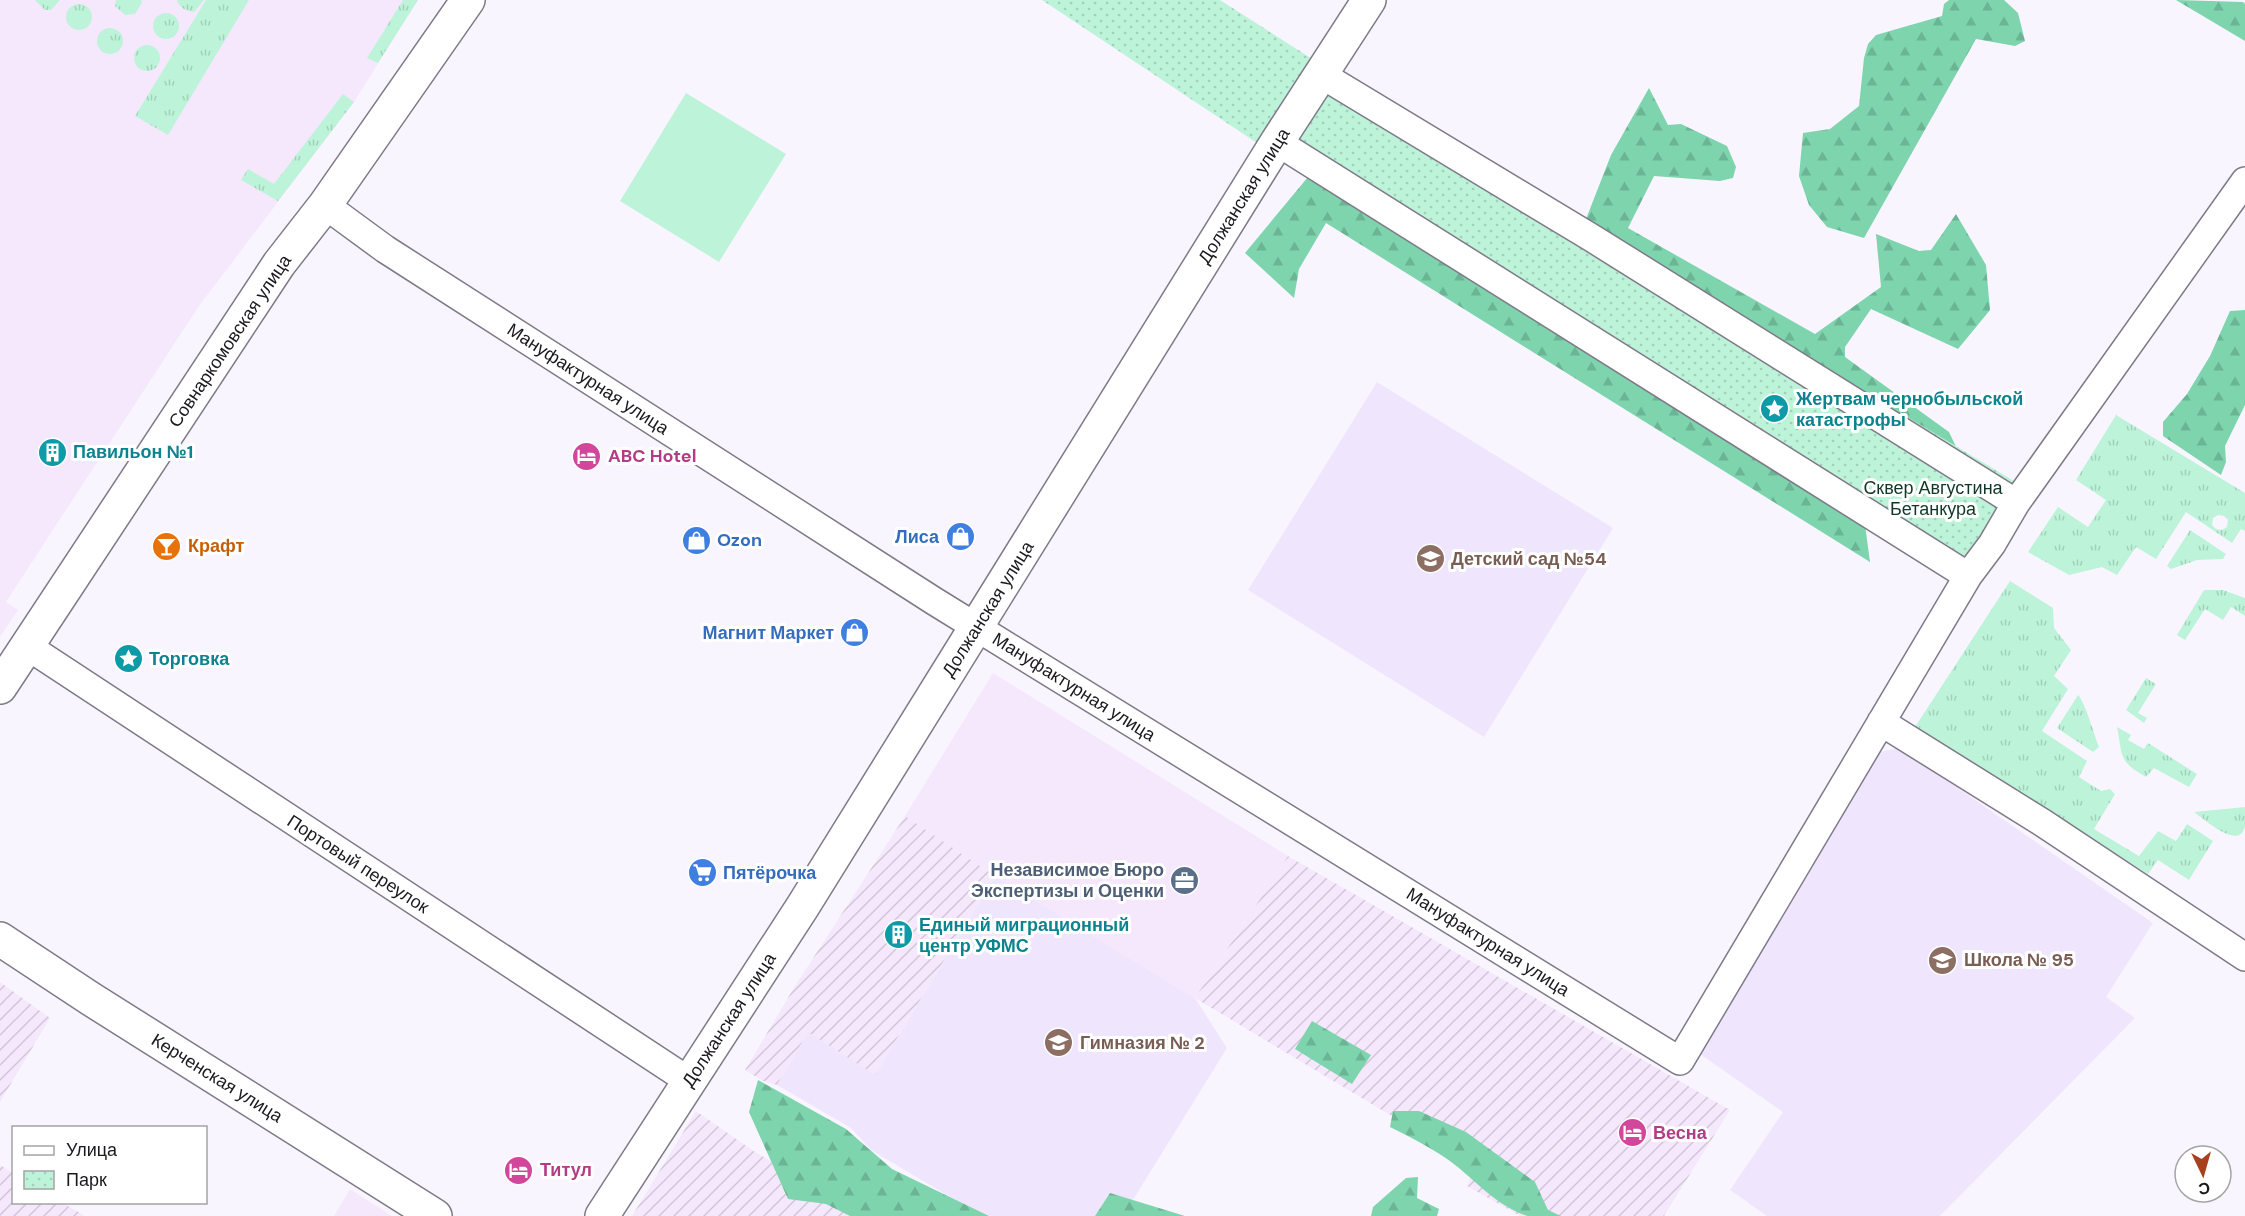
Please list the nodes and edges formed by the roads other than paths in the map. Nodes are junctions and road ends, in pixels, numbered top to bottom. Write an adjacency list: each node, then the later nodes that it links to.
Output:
1 (468, 0): 6 (main road, Совнаркомовская улица)
2 (1369, 0): 3 (main road, Должанская улица)
3 (1322, 75): 4 (main road, Должанская улица); 7 (street)
4 (1277, 142): 8 (street); 9 (main road, Должанская улица)
5 (2245, 181): 7 (street)
6 (325, 205): 9 (street, Мануфактурная улица); 10 (main road, Совнаркомовская улица)
7 (2016, 503): 8 (street)
8 (1968, 576): 12 (street)
9 (977, 627): 12 (street, Мануфактурная улица); 15 (main road, Должанская улица)
10 (27, 646): 11 (main road, Совнаркомовская улица); 15 (street, Портовый переулок)
11 (0, 687)
12 (1881, 722): 14 (street)
13 (0, 939): 16 (main road, Керченская улица)
14 (2245, 957)
15 (689, 1081): 17 (main road, Должанская улица)
16 (435, 1216)
17 (602, 1216)

